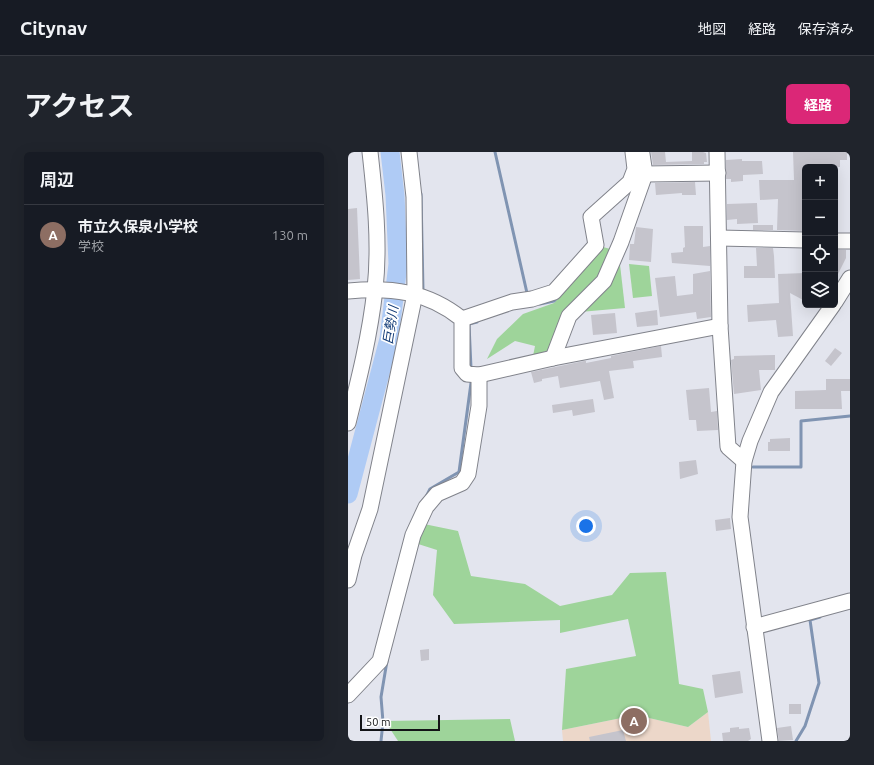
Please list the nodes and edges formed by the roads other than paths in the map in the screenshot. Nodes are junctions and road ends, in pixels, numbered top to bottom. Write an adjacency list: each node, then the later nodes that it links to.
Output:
1 (370, 152): 13 (street)
2 (409, 152): 15 (street)
3 (633, 152): 18 (street)
4 (642, 152): 7 (street)
5 (717, 152): 6 (street)
6 (718, 173): 7 (street); 8 (street)
7 (645, 174): 20 (street)
8 (719, 238): 9 (street); 19 (street)
9 (802, 240)
10 (838, 241): 11 (street)
11 (850, 241)
12 (850, 278): 16 (street)
13 (375, 288): 14 (street); 15 (street); 22 (street)
14 (348, 290)
15 (411, 292): 18 (street); 24 (street)
16 (838, 297)
17 (831, 308): 23 (street)
18 (462, 319): 21 (street)
19 (720, 326): 20 (street); 23 (street)
20 (553, 358): 21 (street)
21 (479, 375): 27 (street)
22 (348, 424)
23 (744, 461): 26 (street)
24 (348, 580)
25 (850, 601): 26 (street)
26 (754, 628): 28 (street)
27 (348, 695)
28 (770, 741)

